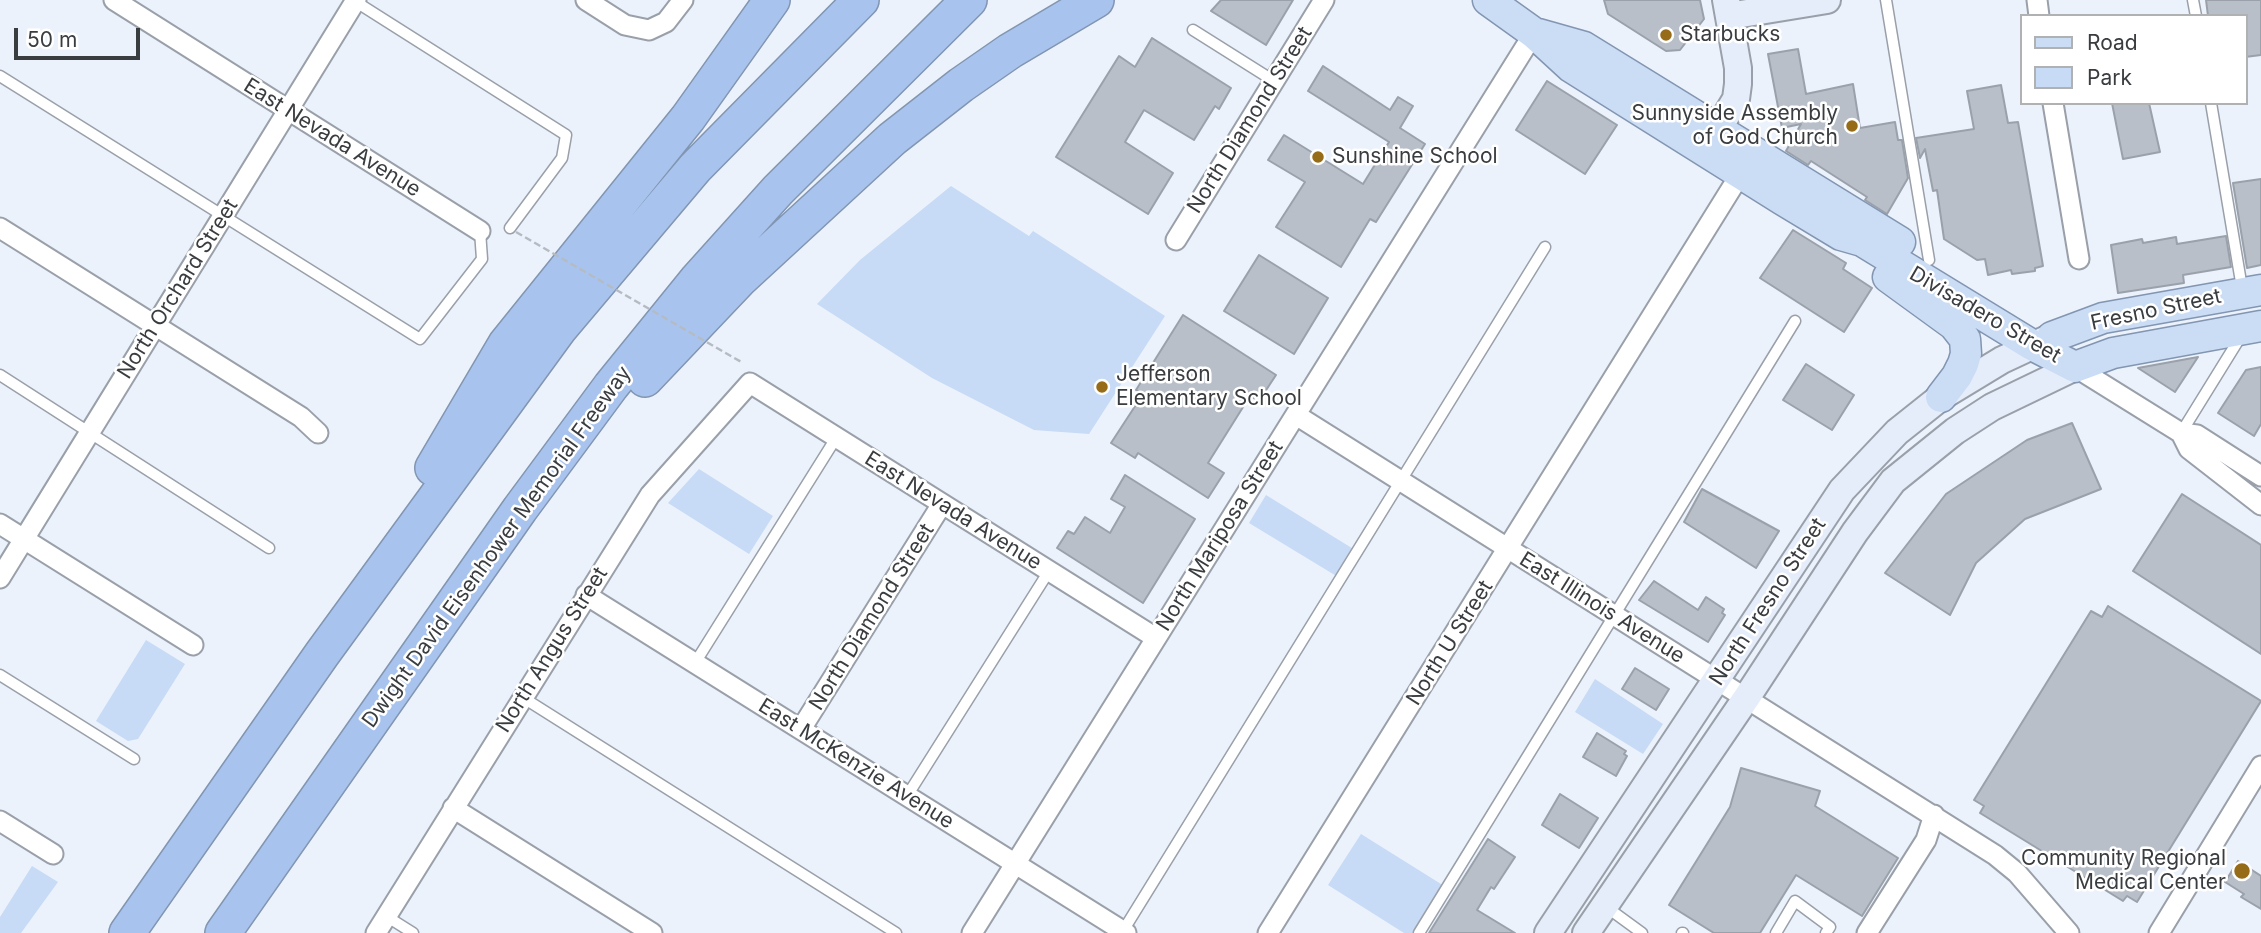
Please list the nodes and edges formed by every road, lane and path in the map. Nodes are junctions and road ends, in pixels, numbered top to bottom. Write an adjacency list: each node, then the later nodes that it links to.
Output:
1 (114, 0): 21 (street, East Nevada Avenue)
2 (586, 0): 3 (street)
3 (683, 0)
4 (772, 0): 63 (highway)
5 (861, 0): 63 (highway)
6 (970, 0): 69 (highway, Dwight David Eisenhower Memorial Freeway)
7 (1096, 0): 69 (highway)
8 (1324, 0): 17 (street, North Diamond Street)
9 (1488, 0): 15 (main road, Divisadero Street)
10 (1827, 0): 13 (main road)
11 (1885, 0): 32 (lane)
12 (355, 1): 21 (street, North Orchard Street); 27 (lane)
13 (1728, 8): 22 (main road)
14 (1193, 30): 17 (lane)
15 (1534, 33): 18 (main road, Divisadero Street); 22 (main road, Divisadero Street); 44 (street, North Mariposa Street)
16 (0, 76): 24 (lane)
17 (1274, 81): 30 (street, North Diamond Street)
18 (1597, 83): 22 (main road); 23 (main road, Divisadero Street)
19 (2053, 105): 33 (street)
20 (2211, 105): 34 (lane)
21 (288, 110): 24 (street, North Orchard Street); 28 (street, East Nevada Avenue)
22 (1718, 129): 25 (main road, Divisadero Street)
23 (1741, 173): 25 (main road); 29 (main road, Divisadero Street); 56 (street, North U Street)
24 (223, 215): 28 (lane); 36 (street, North Orchard Street)
25 (1874, 225): 32 (main road, Divisadero Street)
26 (0, 228): 36 (street)
27 (513, 230): 39 (path, bridge)
28 (480, 231)
29 (1841, 235): 38 (main road, Divisadero Street); 43 (main road)
30 (1176, 240)
31 (1545, 247): 50 (lane)
32 (1929, 260): 38 (main road, Divisadero Street)
33 (2079, 260)
34 (2252, 291): 38 (main road, Fresno Street)
35 (1795, 321): 60 (lane)
36 (155, 325): 45 (street, North Orchard Street); 46 (street)
37 (2253, 327): 40 (main road, Fresno Street); 47 (lane)
38 (2042, 341): 40 (main road, Divisadero Street); 43 (main road, North Fresno Street)
39 (743, 363)
40 (2075, 367): 47 (street); 68 (main road, North Fresno Street)
41 (0, 375): 45 (lane)
42 (750, 383): 48 (street, East Nevada Avenue); 59 (street, North Angus Street)
43 (1941, 397): 66 (main road, North Fresno Street)
44 (1296, 415): 50 (street, East Illinois Avenue); 61 (street, North Mariposa Street)
45 (90, 431): 54 (street, North Orchard Street); 55 (lane)
46 (318, 433)
47 (2180, 433): 49 (street); 52 (street)
48 (836, 438): 51 (street, East Nevada Avenue); 64 (lane)
49 (2261, 476)
50 (1401, 481): 56 (street, East Illinois Avenue); 81 (lane)
51 (942, 504): 57 (street, East Nevada Avenue); 70 (street, North Diamond Street)
52 (2261, 505)
53 (0, 524): 54 (street)
54 (24, 539): 58 (street, North Orchard Street); 62 (street)
55 (269, 548)
56 (1508, 550): 60 (street, East Illinois Avenue); 88 (street, North U Street)
57 (1049, 571): 61 (street, East Nevada Avenue); 73 (lane)
58 (0, 578)
59 (586, 595): 64 (street, East McKenzie Avenue); 67 (street, North Angus Street)
60 (1615, 615): 66 (street, East Illinois Avenue); 89 (lane)
61 (1156, 638): 78 (street, North Mariposa Street)
62 (193, 645)
63 (322, 654): 82 (highway)
64 (695, 663): 70 (street, East McKenzie Avenue)
65 (0, 675): 71 (lane)
66 (1717, 679): 68 (street, East Illinois Avenue); 90 (main road, North Fresno Street)
67 (522, 697): 74 (street, North Angus Street); 86 (lane)
68 (1747, 697): 75 (street, East Illinois Avenue); 79 (main road, North Fresno Street)
69 (370, 723): 83 (highway, Dwight David Eisenhower Memorial Freeway)
70 (801, 729): 73 (street, East McKenzie Avenue)
71 (134, 759)
72 (2261, 766): 97 (street)
73 (907, 796): 78 (street, East McKenzie Avenue)
74 (453, 808): 80 (street, North Angus Street); 85 (street)
75 (1934, 815): 95 (street); 96 (street, East Illinois Avenue)
76 (0, 821): 77 (street)
77 (53, 854)
78 (1016, 864): 81 (street, East McKenzie Avenue); 87 (street, North Mariposa Street)
79 (1604, 906): 91 (main road, North Fresno Street); 92 (lane)
80 (381, 925): 84 (lane)
81 (1125, 932)
82 (127, 933)
83 (225, 933)
84 (413, 933)
85 (652, 933)
86 (895, 933)
87 (972, 933)
88 (1268, 933)
89 (1419, 933)
90 (1548, 933)
91 (1586, 933)
92 (1642, 933)
93 (1776, 933): 94 (lane)
94 (1826, 933)
95 (1867, 933)
96 (2069, 933)
97 (2159, 933)

